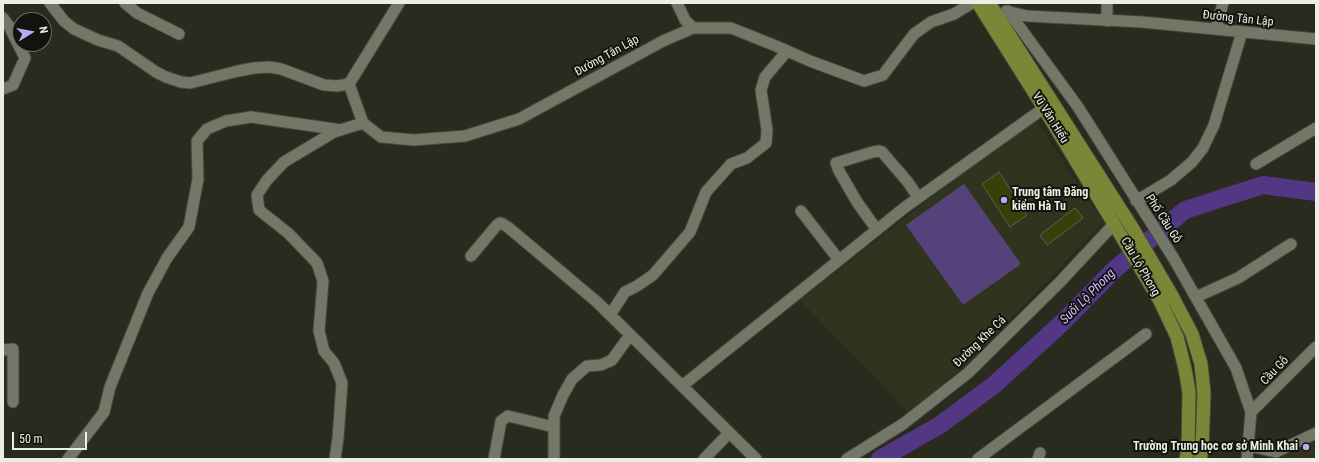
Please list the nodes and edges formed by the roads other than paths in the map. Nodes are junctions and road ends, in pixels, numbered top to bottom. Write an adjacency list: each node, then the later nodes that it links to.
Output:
1 (50, 3): 19 (street)
2 (125, 3): 16 (street)
3 (399, 3): 19 (street)
4 (677, 3): 13 (street)
5 (972, 3): 18 (street, Đường Tân Lập)
6 (978, 3): 21 (main road, Vũ Văn Hiếu)
7 (1107, 3): 12 (street)
8 (1224, 3): 14 (street)
9 (990, 5): 10 (street, Đường Tân Lập); 29 (main road, Vũ Văn Hiếu)
10 (1008, 11): 12 (street, Đường Tân Lập); 27 (street, Phố Cầu Gỗ)
11 (3, 18): 20 (street)
12 (1107, 21): 14 (street, Đường Tân Lập)
13 (693, 28): 18 (street, Đường Tân Lập); 22 (street, Đường Tân Lập)
14 (1216, 30): 15 (street, Đường Tân Lập)
15 (1242, 32): 17 (street, Đường Tân Lập); 27 (street)
16 (179, 34)
17 (1316, 39)
18 (787, 51): 36 (street)
19 (349, 84): 22 (street)
20 (3, 89)
21 (1044, 108): 26 (street); 29 (main road, Vũ Văn Hiếu)
22 (363, 123): 24 (street)
23 (1316, 128): 25 (street)
24 (341, 130): 48 (street); 49 (street)
25 (1256, 164)
26 (918, 197): 30 (street); 30 (street)
27 (1136, 201): 35 (street, Phố Cầu Gỗ)
28 (801, 211): 33 (street)
29 (1122, 229): 34 (main road, Cầu Lộ Phong); 54 (street, Đường Khe Cá)
30 (877, 230): 33 (street)
31 (1291, 244): 35 (street)
32 (471, 256): 36 (street)
33 (839, 260): 41 (street)
34 (1165, 297): 56 (main road); 57 (main road)
35 (1196, 297): 43 (street, Phố Cầu Gỗ)
36 (610, 315): 38 (street)
37 (1146, 334): 55 (street)
38 (630, 335): 41 (street); 44 (street)
39 (1316, 347): 43 (street, Cầu Gỗ)
40 (3, 350): 42 (street)
41 (682, 386): 45 (street)
42 (13, 402)
43 (1251, 412): 47 (street, Phố Cầu Gỗ)
44 (554, 427): 50 (street); 51 (street)
45 (729, 433): 52 (street); 53 (street)
46 (1316, 433): 47 (street)
47 (1248, 446): 58 (street, Phố Cầu Gỗ)
48 (68, 459)
49 (335, 459)
50 (494, 459)
51 (554, 459)
52 (704, 459)
53 (756, 459)
54 (846, 459)
55 (978, 459)
56 (1186, 459)
57 (1200, 459)
58 (1247, 459)

